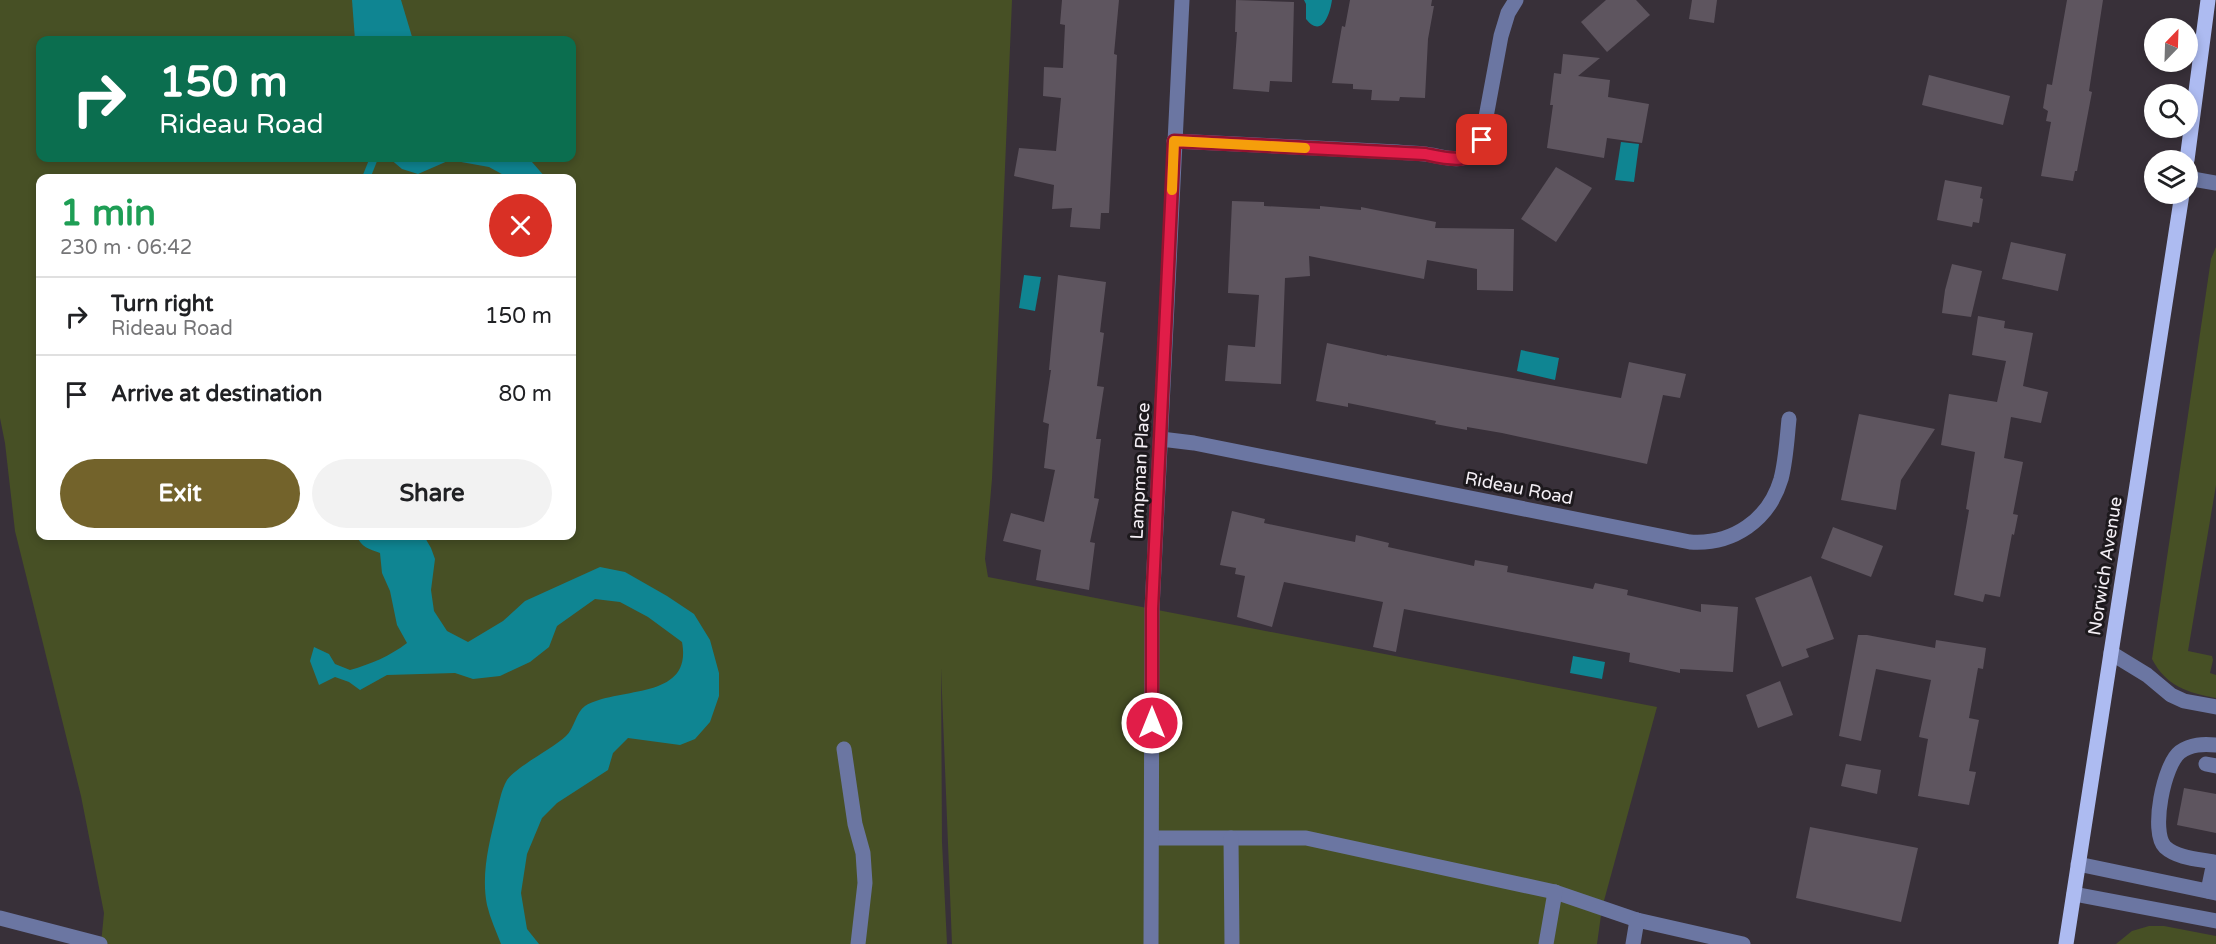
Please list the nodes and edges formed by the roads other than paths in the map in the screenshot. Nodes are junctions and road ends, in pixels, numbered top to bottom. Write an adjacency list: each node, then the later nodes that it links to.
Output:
1 (1182, 0): 4 (street, Lampman Place)
2 (1516, 0): 4 (street)
3 (2208, 0): 5 (main road)
4 (1174, 141): 10 (street, Lampman Place)
5 (2188, 150)
6 (2198, 180): 7 (street)
7 (2216, 183)
8 (2180, 204): 11 (main road, Norwich Avenue)
9 (1789, 419): 10 (street, Rideau Road)
10 (1161, 439): 15 (street, Lampman Place)
11 (2111, 653): 12 (street); 18 (main road, Norwich Avenue)
12 (2216, 707)
13 (2216, 745): 17 (street)
14 (844, 749): 26 (street)
15 (1152, 838): 16 (street); 27 (street, Lampman Place)
16 (1231, 838): 19 (street); 28 (street)
17 (2215, 862): 20 (street)
18 (2078, 864): 20 (street); 21 (main road, Norwich Avenue)
19 (1555, 892): 23 (street); 29 (street)
20 (2212, 892)
21 (2074, 894): 24 (street); 32 (main road, Norwich Avenue)
22 (0, 918): 25 (street)
23 (1637, 920): 30 (street); 31 (street)
24 (2216, 921)
25 (100, 944)
26 (858, 944)
27 (1151, 944)
28 (1232, 944)
29 (1546, 944)
30 (1633, 944)
31 (1743, 944)
32 (2066, 944)

